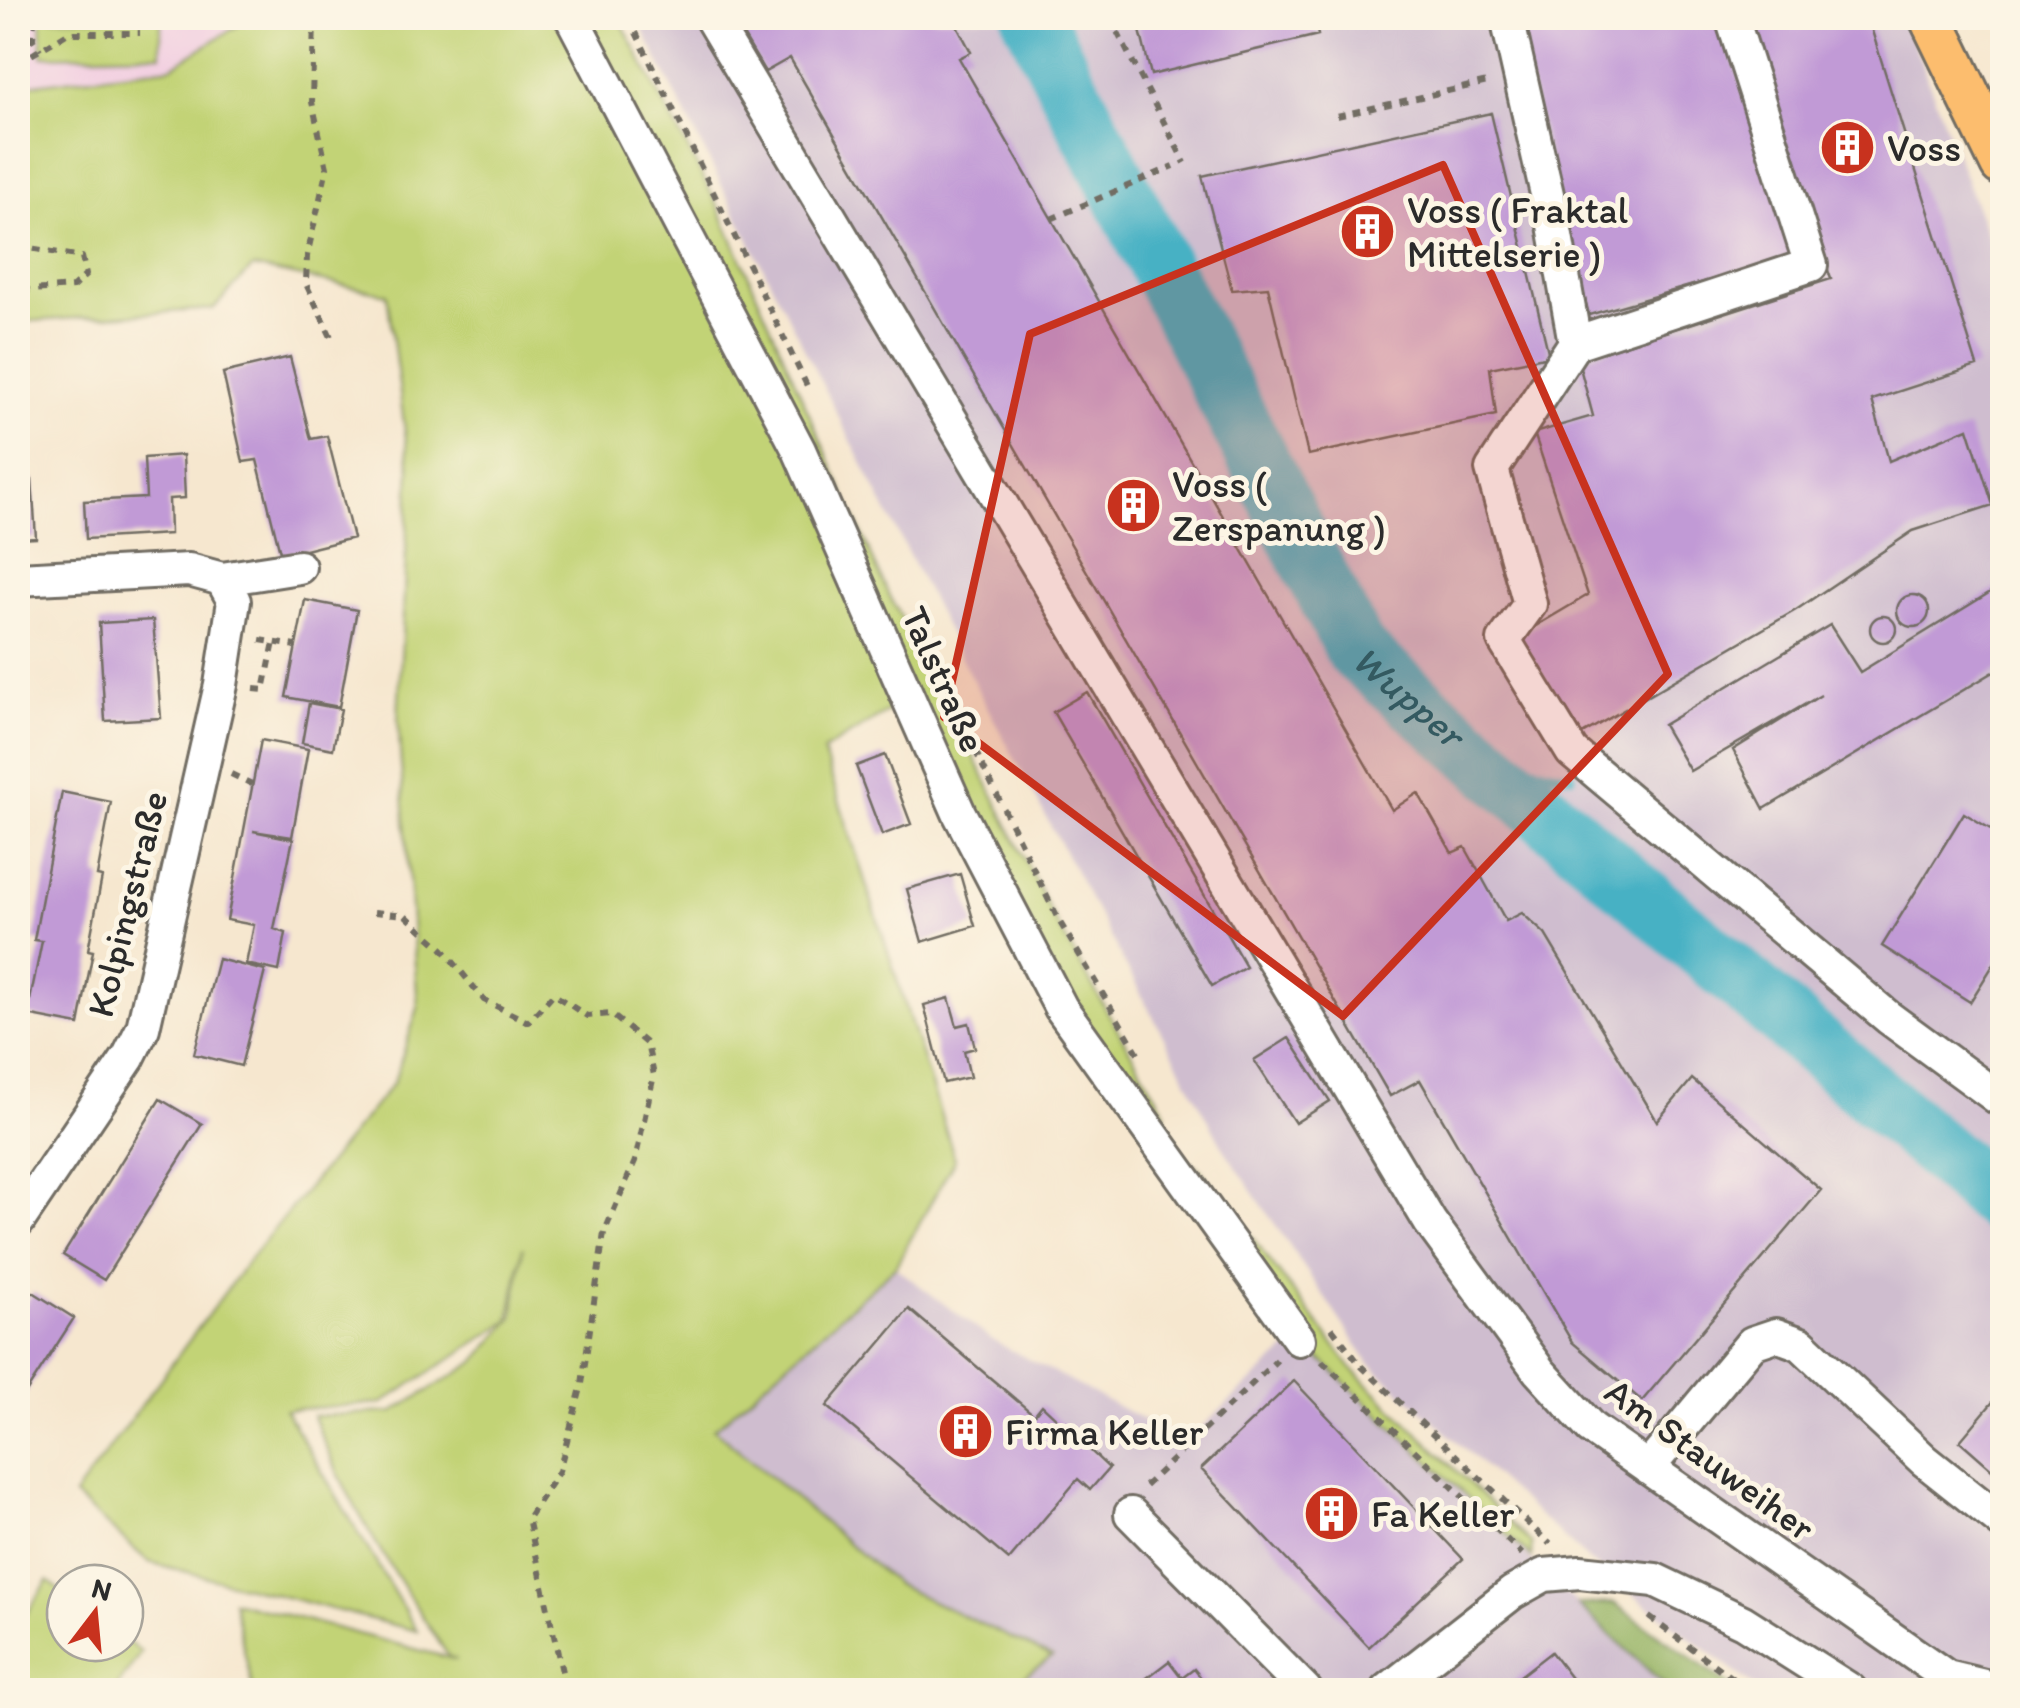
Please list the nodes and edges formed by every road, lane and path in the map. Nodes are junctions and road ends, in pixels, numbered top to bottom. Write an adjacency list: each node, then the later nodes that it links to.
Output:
1 (34, 18): 11 (path)
2 (314, 18): 22 (path)
3 (572, 18): 37 (street, Talstraße)
4 (629, 18): 24 (path)
5 (710, 18): 38 (street, Am Stauweiher)
6 (1110, 18): 16 (path)
7 (1507, 18): 13 (street)
8 (1732, 18): 23 (street)
9 (1931, 18): 15 (main road)
10 (140, 32): 11 (path)
11 (40, 50): 12 (path)
12 (18, 64)
13 (1520, 75): 14 (path); 23 (street)
14 (1338, 116)
15 (1991, 123): 17 (main road)
16 (1185, 162)
17 (2002, 164)
18 (1174, 166): 19 (path)
19 (1051, 220)
20 (18, 246): 21 (path)
21 (18, 291)
22 (332, 338)
23 (1575, 343): 35 (street)
24 (815, 405)
25 (299, 567): 27 (street)
26 (18, 579): 27 (street)
27 (222, 579): 36 (street, Kolpingstraße)
28 (274, 642): 29 (path)
29 (296, 646)
30 (934, 666): 34 (path)
31 (230, 774): 32 (path)
32 (252, 784)
33 (374, 912): 43 (path)
34 (1148, 1070)
35 (2002, 1102)
36 (18, 1221)
37 (1313, 1330): 39 (path); 41 (path); 42 (path)
38 (1648, 1468): 40 (street); 48 (street, Am Stauweiher)
39 (1131, 1514): 44 (street)
40 (2002, 1522)
41 (1588, 1572): 42 (street); 46 (path); 47 (street)
42 (1544, 1575): 45 (street)
43 (566, 1690)
44 (1305, 1690)
45 (1388, 1690)
46 (1748, 1690)
47 (1850, 1690)
48 (2001, 1690)

